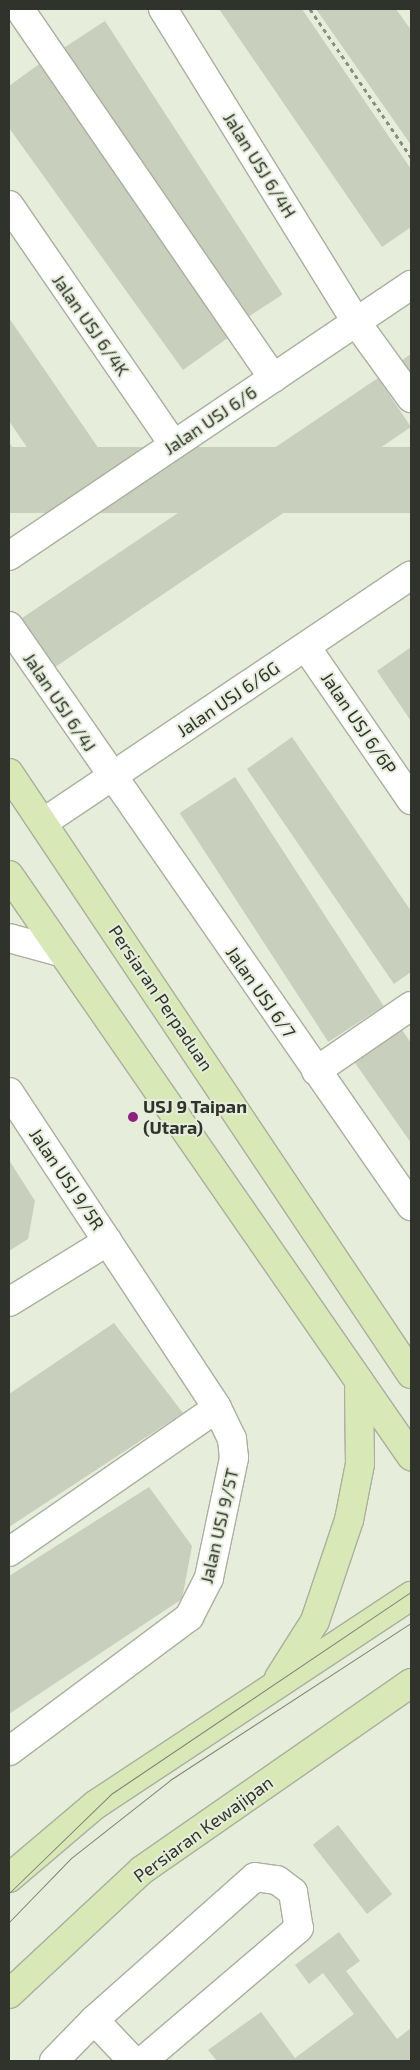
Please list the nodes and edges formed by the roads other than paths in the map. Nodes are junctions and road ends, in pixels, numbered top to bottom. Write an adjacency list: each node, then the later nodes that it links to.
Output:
1 (163, 9): 5 (street, Jalan USJ 6/4H)
2 (21, 16): 6 (street)
3 (9, 205): 8 (street, Jalan USJ 6/4K)
4 (411, 285): 5 (street, Jalan USJ 6/6)
5 (356, 322): 6 (street, Jalan USJ 6/6); 7 (street, Jalan USJ 6/4H)
6 (273, 378): 8 (street, Jalan USJ 6/6)
7 (411, 398)
8 (174, 445): 9 (street, Jalan USJ 6/6)
9 (9, 556)
10 (411, 574): 12 (street, Jalan USJ 6/6G)
11 (9, 626): 14 (street, Jalan USJ 6/4J)
12 (306, 647): 14 (street, Jalan USJ 6/6G); 15 (street, Jalan USJ 6/6P)
13 (9, 773): 16 (main road, Persiaran Perpaduan)
14 (111, 778): 16 (street, Jalan USJ 6/6G); 21 (street, Jalan USJ 6/7)
15 (411, 800)
16 (44, 822): 26 (main road, Persiaran Perpaduan)
17 (12, 886): 19 (main road)
18 (9, 938): 19 (street)
19 (60, 952): 27 (main road)
20 (411, 1006): 21 (street)
21 (316, 1070): 23 (street, Jalan USJ 6/7)
22 (9, 1092): 24 (street, Jalan USJ 9/5R)
23 (411, 1206)
24 (108, 1241): 25 (street); 28 (street, Jalan USJ 9/5T)
25 (9, 1302)
26 (408, 1366)
27 (359, 1381): 29 (main road); 33 (main road)
28 (218, 1408): 30 (street); 34 (street, Jalan USJ 9/5T)
29 (411, 1456)
30 (9, 1552)
31 (411, 1596): 33 (main road)
32 (411, 1683): 36 (main road, Persiaran Kewajipan)
33 (273, 1688): 35 (main road)
34 (9, 1751)
35 (9, 1878)
36 (9, 1994)
37 (94, 2020): 38 (street); 39 (street); 40 (street)
38 (54, 2061)
39 (133, 2061)
40 (143, 2061)

